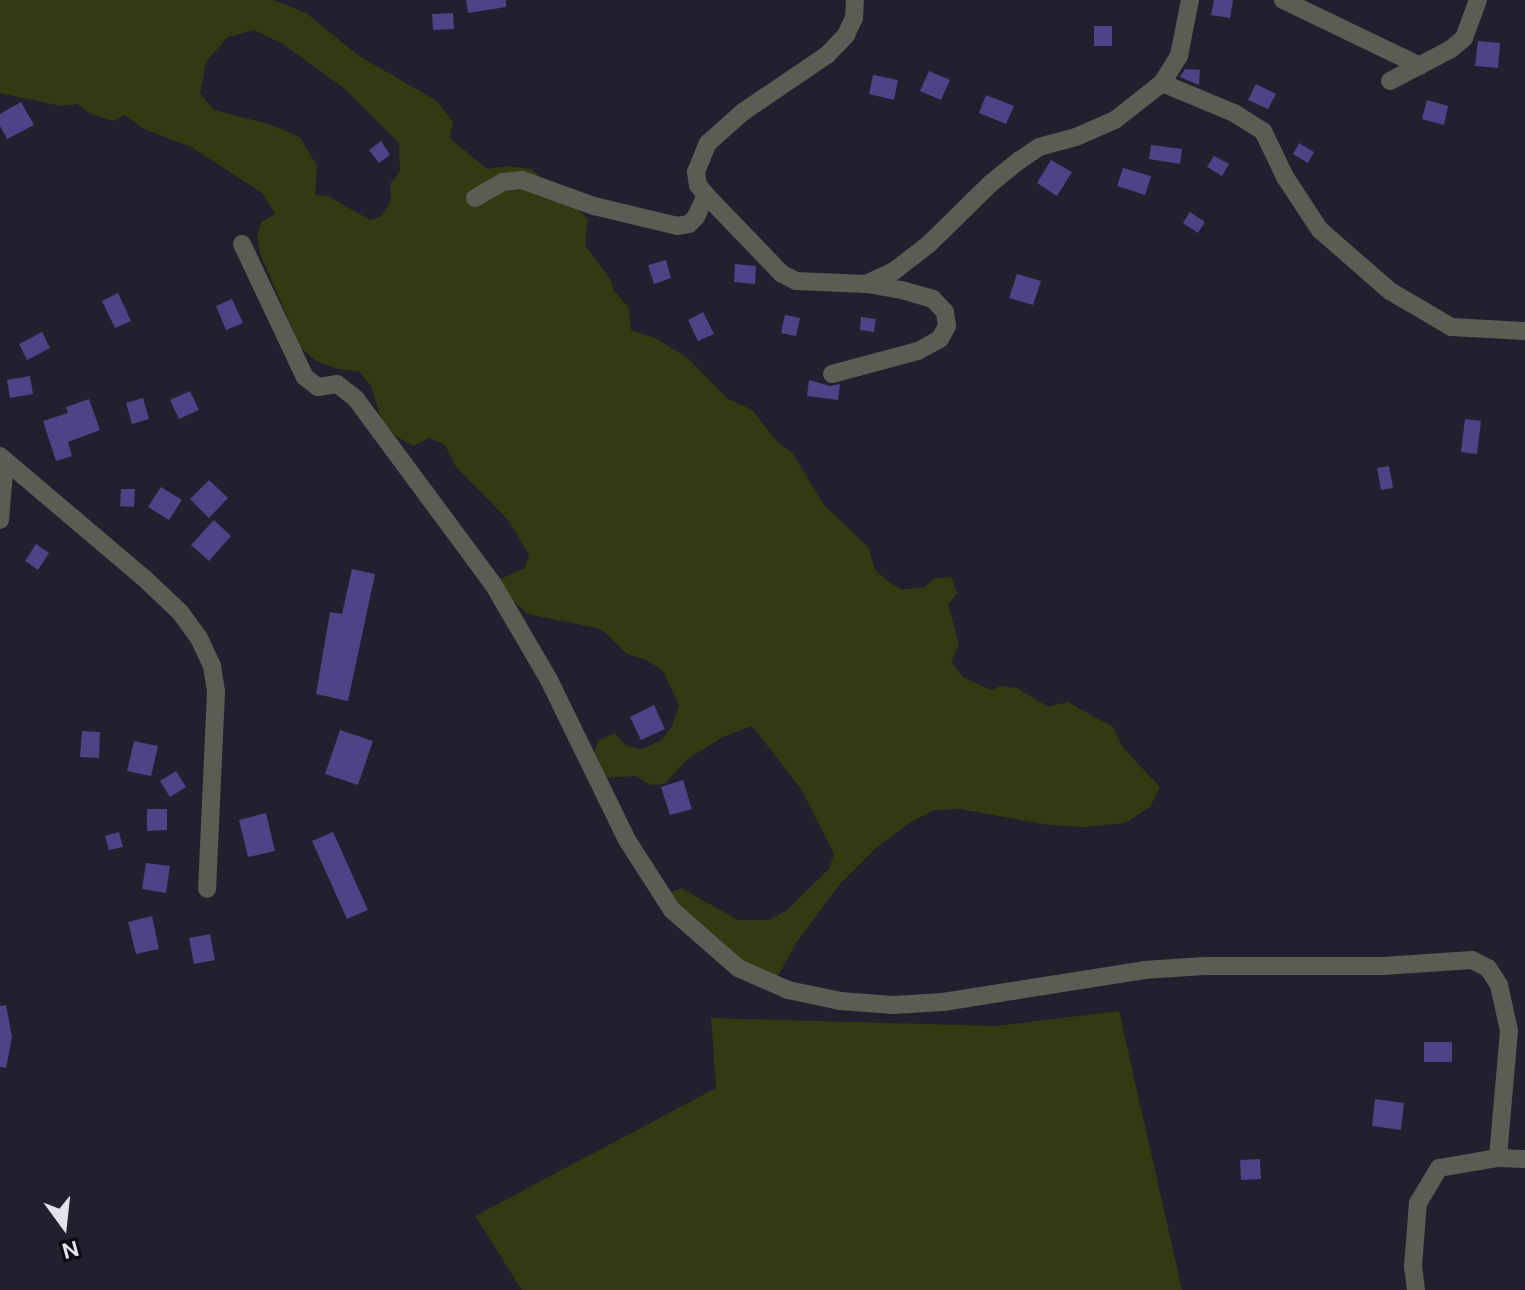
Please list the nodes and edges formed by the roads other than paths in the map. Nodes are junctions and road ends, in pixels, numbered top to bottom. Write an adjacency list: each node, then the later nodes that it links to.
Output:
1 (855, 0): 8 (street)
2 (1190, 0): 7 (street)
3 (1283, 0): 5 (street)
4 (1478, 0): 5 (street)
5 (1420, 66): 6 (street)
6 (1390, 81)
7 (1162, 83): 11 (street); 12 (street)
8 (706, 195): 9 (street); 11 (street)
9 (475, 198)
10 (242, 244): 17 (street)
11 (866, 284): 13 (street)
12 (1525, 331)
13 (832, 374)
14 (2, 458): 15 (street); 16 (street)
15 (0, 520)
16 (207, 889)
17 (1498, 1158): 18 (street); 19 (street)
18 (1525, 1159)
19 (1416, 1290)

